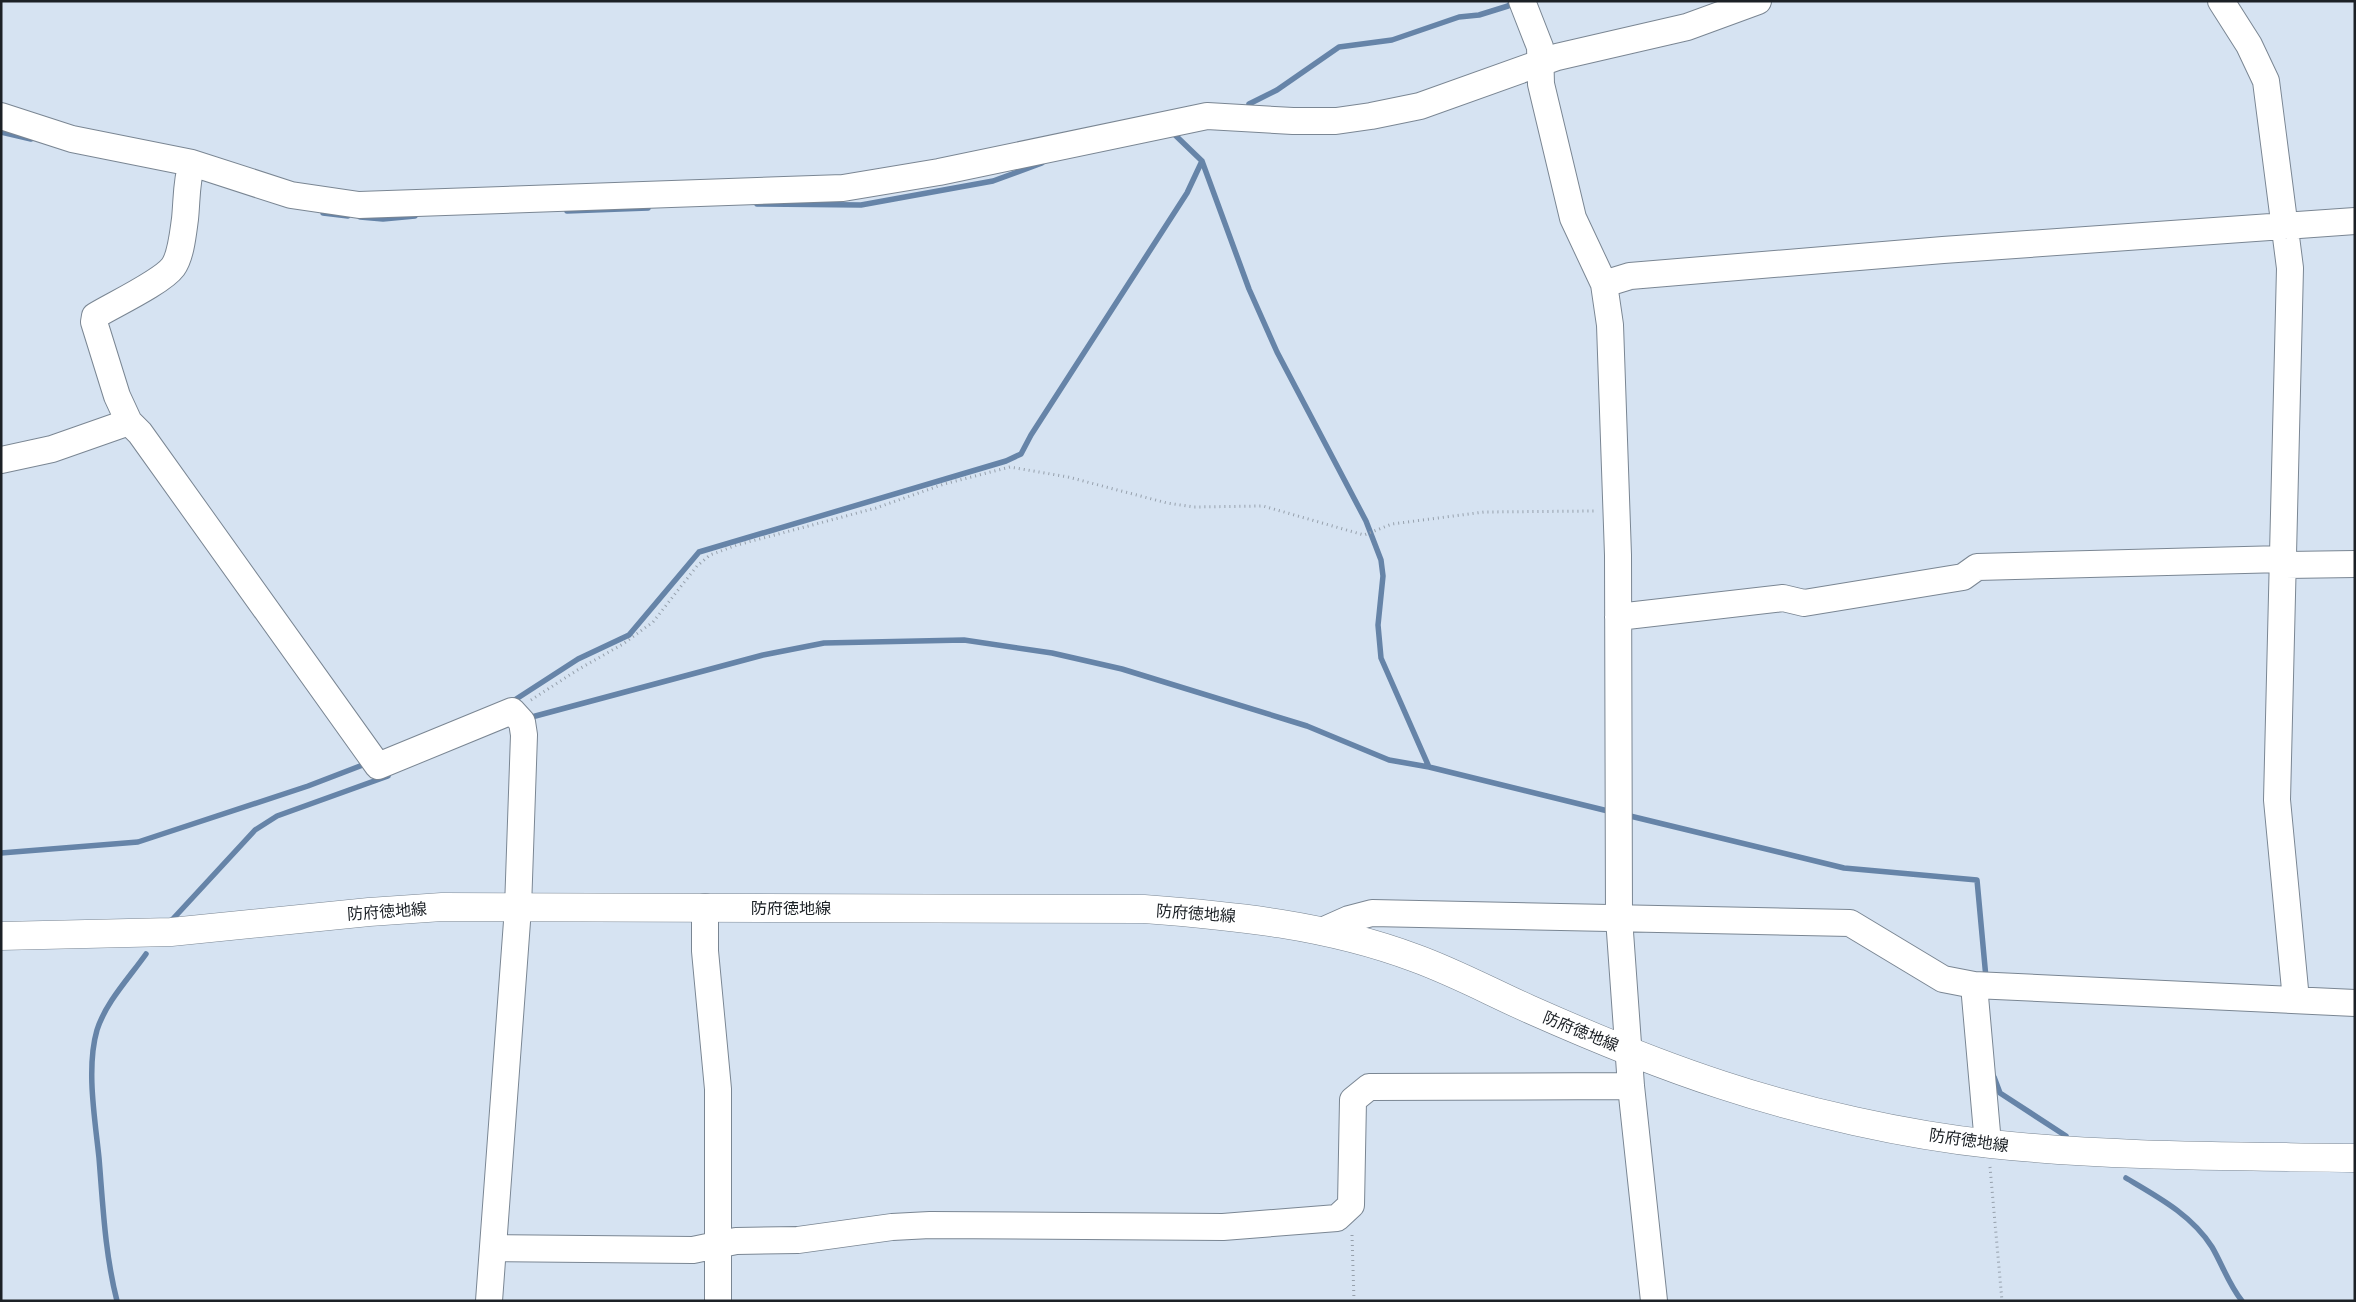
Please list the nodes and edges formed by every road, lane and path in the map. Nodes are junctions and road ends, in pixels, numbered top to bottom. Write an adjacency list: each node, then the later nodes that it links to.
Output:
1 (1522, 1): 4 (street)
2 (1758, 1): 4 (street)
3 (2221, 1): 8 (street)
4 (1540, 62): 6 (street); 9 (street)
5 (1, 116): 6 (street)
6 (190, 170): 10 (street)
7 (2355, 221): 8 (street)
8 (2284, 225): 9 (street); 13 (street)
9 (1604, 284): 12 (street)
10 (129, 422): 11 (street); 16 (street)
11 (1, 460)
12 (1616, 511): 15 (street); 16 (path)
13 (2283, 562): 14 (street); 15 (street); 23 (street)
14 (2355, 564)
15 (1618, 617): 19 (street)
16 (517, 715): 18 (street)
17 (705, 907): 18 (main road, 防府徳地線); 20 (main road, 防府徳地線); 30 (street)
18 (518, 908): 21 (main road, 防府徳地線); 31 (street)
19 (1619, 918): 20 (street); 22 (street); 25 (street)
20 (1322, 931): 25 (main road, 防府徳地線)
21 (1, 936)
22 (1974, 985): 23 (street); 27 (street)
23 (2296, 1000): 24 (street)
24 (2355, 1003)
25 (1630, 1051): 26 (street); 27 (main road, 防府徳地線)
26 (1631, 1086): 29 (street); 35 (street)
27 (1988, 1144): 28 (main road, 防府徳地線); 36 (path)
28 (2355, 1158)
29 (1345, 1210): 30 (street); 34 (path)
30 (718, 1246): 31 (street); 33 (street)
31 (493, 1248): 32 (street)
32 (489, 1301)
33 (718, 1301)
34 (1354, 1301)
35 (1654, 1301)
36 (2002, 1301)

